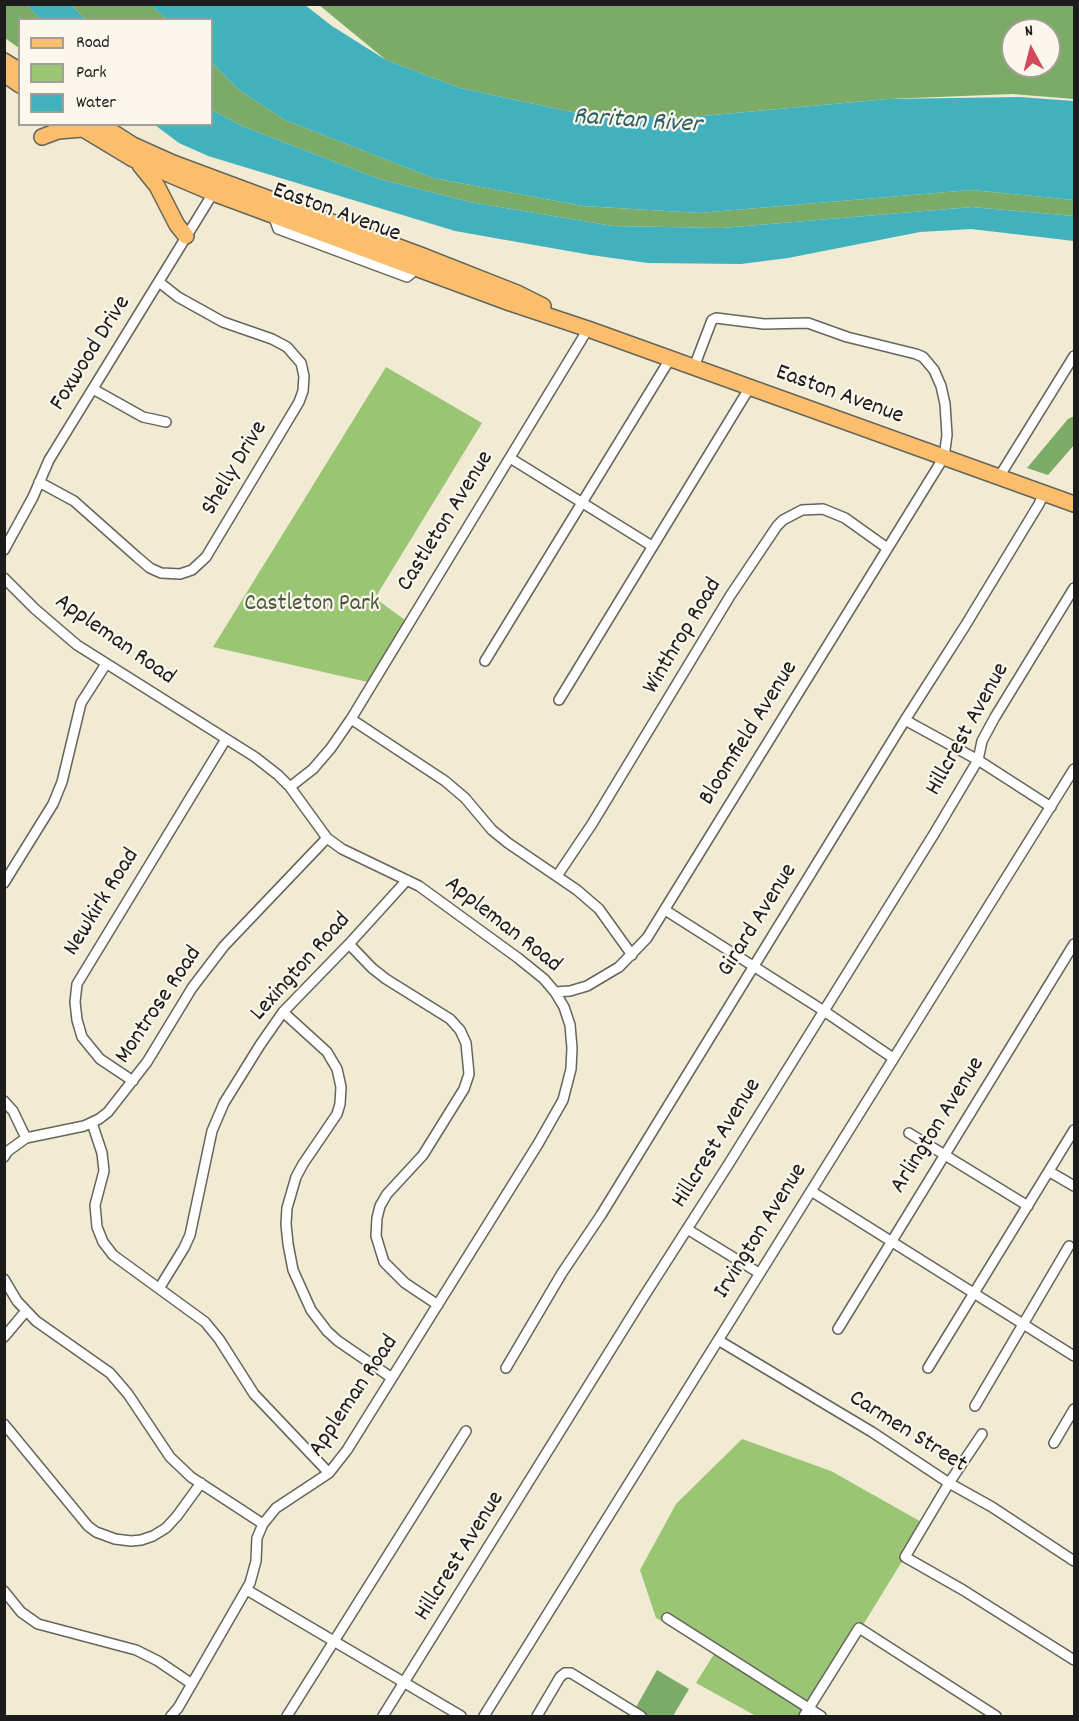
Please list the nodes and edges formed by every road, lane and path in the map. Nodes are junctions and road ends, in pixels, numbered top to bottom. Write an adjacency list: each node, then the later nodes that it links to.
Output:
1 (4, 61): 2 (main road)
2 (18, 70)
3 (4, 74): 4 (main road)
4 (18, 84)
5 (44, 126): 7 (main road)
6 (103, 126): 9 (main road, Easton Avenue)
7 (79, 127): 8 (main road, Easton Avenue)
8 (133, 159): 9 (main road, Easton Avenue); 12 (main road)
9 (216, 187): 10 (main road, Easton Avenue); 11 (main road, Easton Avenue); 12 (street, Foxwood Drive)
10 (273, 215): 11 (main road, Easton Avenue); 13 (street)
11 (347, 235): 13 (main road, Easton Avenue)
12 (186, 236): 14 (street, Foxwood Drive)
13 (421, 262): 15 (main road, Easton Avenue)
14 (159, 282): 20 (street, Foxwood Drive); 25 (street, Shelly Drive)
15 (588, 329): 17 (main road, Easton Avenue); 22 (street, Castleton Avenue)
16 (1074, 356): 24 (street)
17 (670, 359): 18 (main road, Easton Avenue); 27 (street)
18 (694, 368): 19 (main road, Easton Avenue); 23 (street)
19 (750, 387): 23 (main road, Easton Avenue); 29 (street)
20 (93, 389): 21 (street); 25 (street, Foxwood Drive)
21 (166, 422)
22 (510, 458): 27 (street); 37 (street, Castleton Avenue)
23 (944, 458): 24 (main road, Easton Avenue); 30 (street, Bloomfield Avenue)
24 (999, 477): 26 (main road, Easton Avenue)
25 (39, 482): 31 (street, Foxwood Drive)
26 (1044, 492): 28 (main road, Easton Avenue); 38 (street, Girard Avenue)
27 (582, 503): 29 (street); 34 (street)
28 (1074, 504)
29 (652, 546): 36 (street)
30 (887, 548): 45 (street, Winthrop Road); 48 (street, Bloomfield Avenue)
31 (4, 550)
32 (4, 578): 35 (street, Appleman Road)
33 (1074, 588): 40 (street, Hillcrest Avenue)
34 (485, 661)
35 (105, 664): 39 (street, Appleman Road); 47 (street)
36 (559, 700)
37 (351, 719): 42 (street, Castleton Avenue); 45 (street)
38 (905, 720): 40 (street); 52 (street, Girard Avenue)
39 (226, 739): 42 (street, Appleman Road); 57 (street, Newkirk Road)
40 (978, 760): 43 (street); 54 (street, Hillcrest Avenue)
41 (1074, 769): 43 (street, Irvington Avenue)
42 (290, 788): 44 (street, Appleman Road)
43 (1051, 807): 56 (street, Irvington Avenue)
44 (327, 838): 46 (street, Appleman Road); 57 (street, Montrose Road)
45 (557, 876): 51 (street)
46 (407, 880): 49 (street, Lexington Road); 53 (street, Appleman Road)
47 (4, 883)
48 (665, 910): 51 (street, Bloomfield Avenue); 52 (street)
49 (349, 944): 55 (street, Lexington Road); 76 (street)
50 (1074, 944): 63 (street, Arlington Avenue)
51 (632, 955): 53 (street, Bloomfield Avenue)
52 (754, 967): 54 (street); 83 (street, Girard Avenue)
53 (555, 992): 76 (street, Appleman Road)
54 (824, 1011): 56 (street); 69 (street, Hillcrest Avenue)
55 (283, 1012): 74 (street, Lexington Road); 85 (street)
56 (893, 1058): 67 (street, Irvington Avenue)
57 (133, 1081): 59 (street, Montrose Road)
58 (4, 1101): 62 (street)
59 (92, 1123): 62 (street, Montrose Road); 74 (street)
60 (1074, 1131): 65 (street)
61 (909, 1133): 63 (street)
62 (26, 1138): 64 (street, Montrose Road)
63 (945, 1155): 68 (street); 70 (street, Arlington Avenue)
64 (4, 1157)
65 (1050, 1172): 66 (street); 68 (street)
66 (1074, 1186)
67 (811, 1191): 70 (street); 72 (street, Irvington Avenue)
68 (1028, 1206): 75 (street)
69 (687, 1229): 72 (street); 102 (street, Hillcrest Avenue)
70 (890, 1242): 75 (street); 79 (street, Arlington Avenue)
71 (1069, 1246): 78 (street)
72 (759, 1273): 81 (street, Irvington Avenue)
73 (4, 1280): 77 (street)
74 (160, 1287): 92 (street)
75 (975, 1294): 78 (street); 84 (street)
76 (438, 1305): 85 (street, Appleman Road)
77 (26, 1311): 80 (street); 93 (street)
78 (1023, 1324): 82 (street); 86 (street)
79 (838, 1329)
80 (4, 1337)
81 (718, 1340): 94 (street, Carmen Street); 109 (street, Irvington Avenue)
82 (1074, 1356)
83 (506, 1368)
84 (928, 1368)
85 (392, 1378): 92 (street, Appleman Road)
86 (975, 1406)
87 (1074, 1408): 91 (street)
88 (4, 1424): 93 (street)
89 (466, 1431): 100 (street)
90 (982, 1434): 94 (street)
91 (1054, 1443)
92 (329, 1473): 95 (street, Appleman Road)
93 (201, 1483): 95 (street)
94 (949, 1483): 96 (street, Carmen Street); 101 (street)
95 (263, 1524): 97 (street)
96 (1074, 1561)
97 (247, 1590): 100 (street); 103 (street)
98 (4, 1591): 103 (street)
99 (667, 1618): 104 (street)
100 (335, 1641): 102 (street); 106 (street)
101 (1074, 1659)
102 (406, 1683): 107 (street, Hillcrest Avenue); 108 (street)
103 (192, 1684): 105 (street)
104 (806, 1713): 112 (street); 113 (street)
105 (171, 1716)
106 (287, 1716)
107 (383, 1716)
108 (461, 1716)
109 (484, 1716)
110 (537, 1716): 111 (street)
111 (641, 1716)
112 (821, 1716)
113 (996, 1716)

